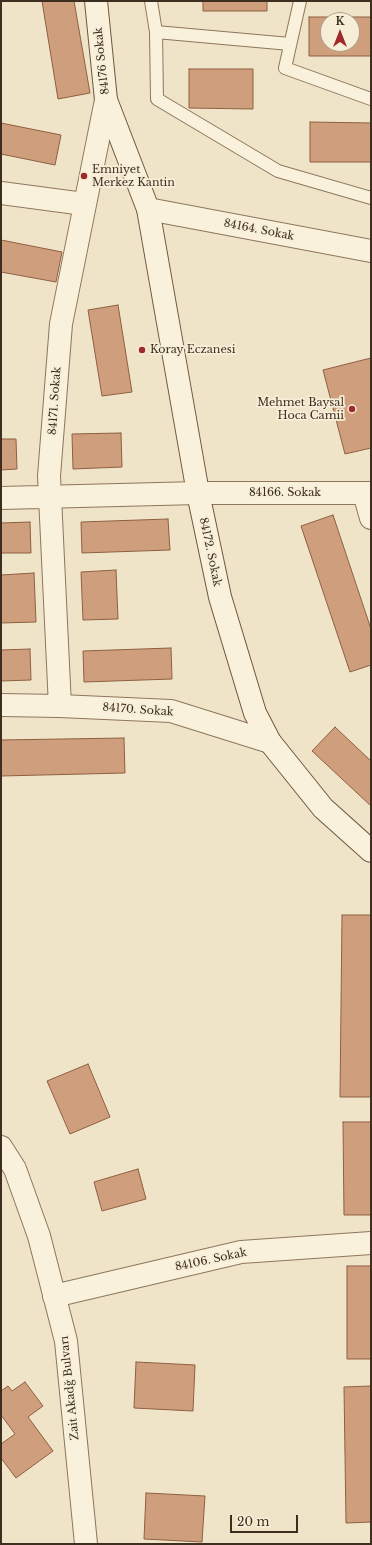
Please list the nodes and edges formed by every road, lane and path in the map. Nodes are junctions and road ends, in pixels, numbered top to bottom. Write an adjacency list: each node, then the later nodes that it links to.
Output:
1 (96, 1): 7 (street, 84176 Sokak)
2 (151, 1): 4 (lane)
3 (300, 1): 5 (lane)
4 (156, 32): 5 (lane); 9 (lane)
5 (290, 44): 6 (lane)
6 (371, 99)
7 (106, 100): 10 (street, 84171. Sokak); 11 (street, 84176 Sokak)
8 (1, 193): 10 (street)
9 (371, 198)
10 (84, 204): 15 (street, 84171. Sokak)
11 (148, 209): 12 (street, 84164. Sokak); 13 (street, 84172. Sokak)
12 (371, 251)
13 (198, 493): 14 (street, 84166. Sokak); 15 (street, 84166. Sokak); 20 (street, 84172. Sokak)
14 (368, 493): 17 (street)
15 (50, 497): 16 (street, 84166. Sokak); 19 (street, 84171. Sokak)
16 (1, 498)
17 (371, 518)
18 (1, 705): 19 (street, 84170. Sokak)
19 (60, 706): 20 (street, 84170. Sokak)
20 (270, 742): 21 (street, 84172. Sokak)
21 (371, 851)
22 (1, 1146): 24 (street, Zait Akadğ Bulvarı)
23 (371, 1243): 24 (street, 84106. Sokak)
24 (54, 1296): 25 (street, Zait Akadğ Bulvarı)
25 (86, 1544)

